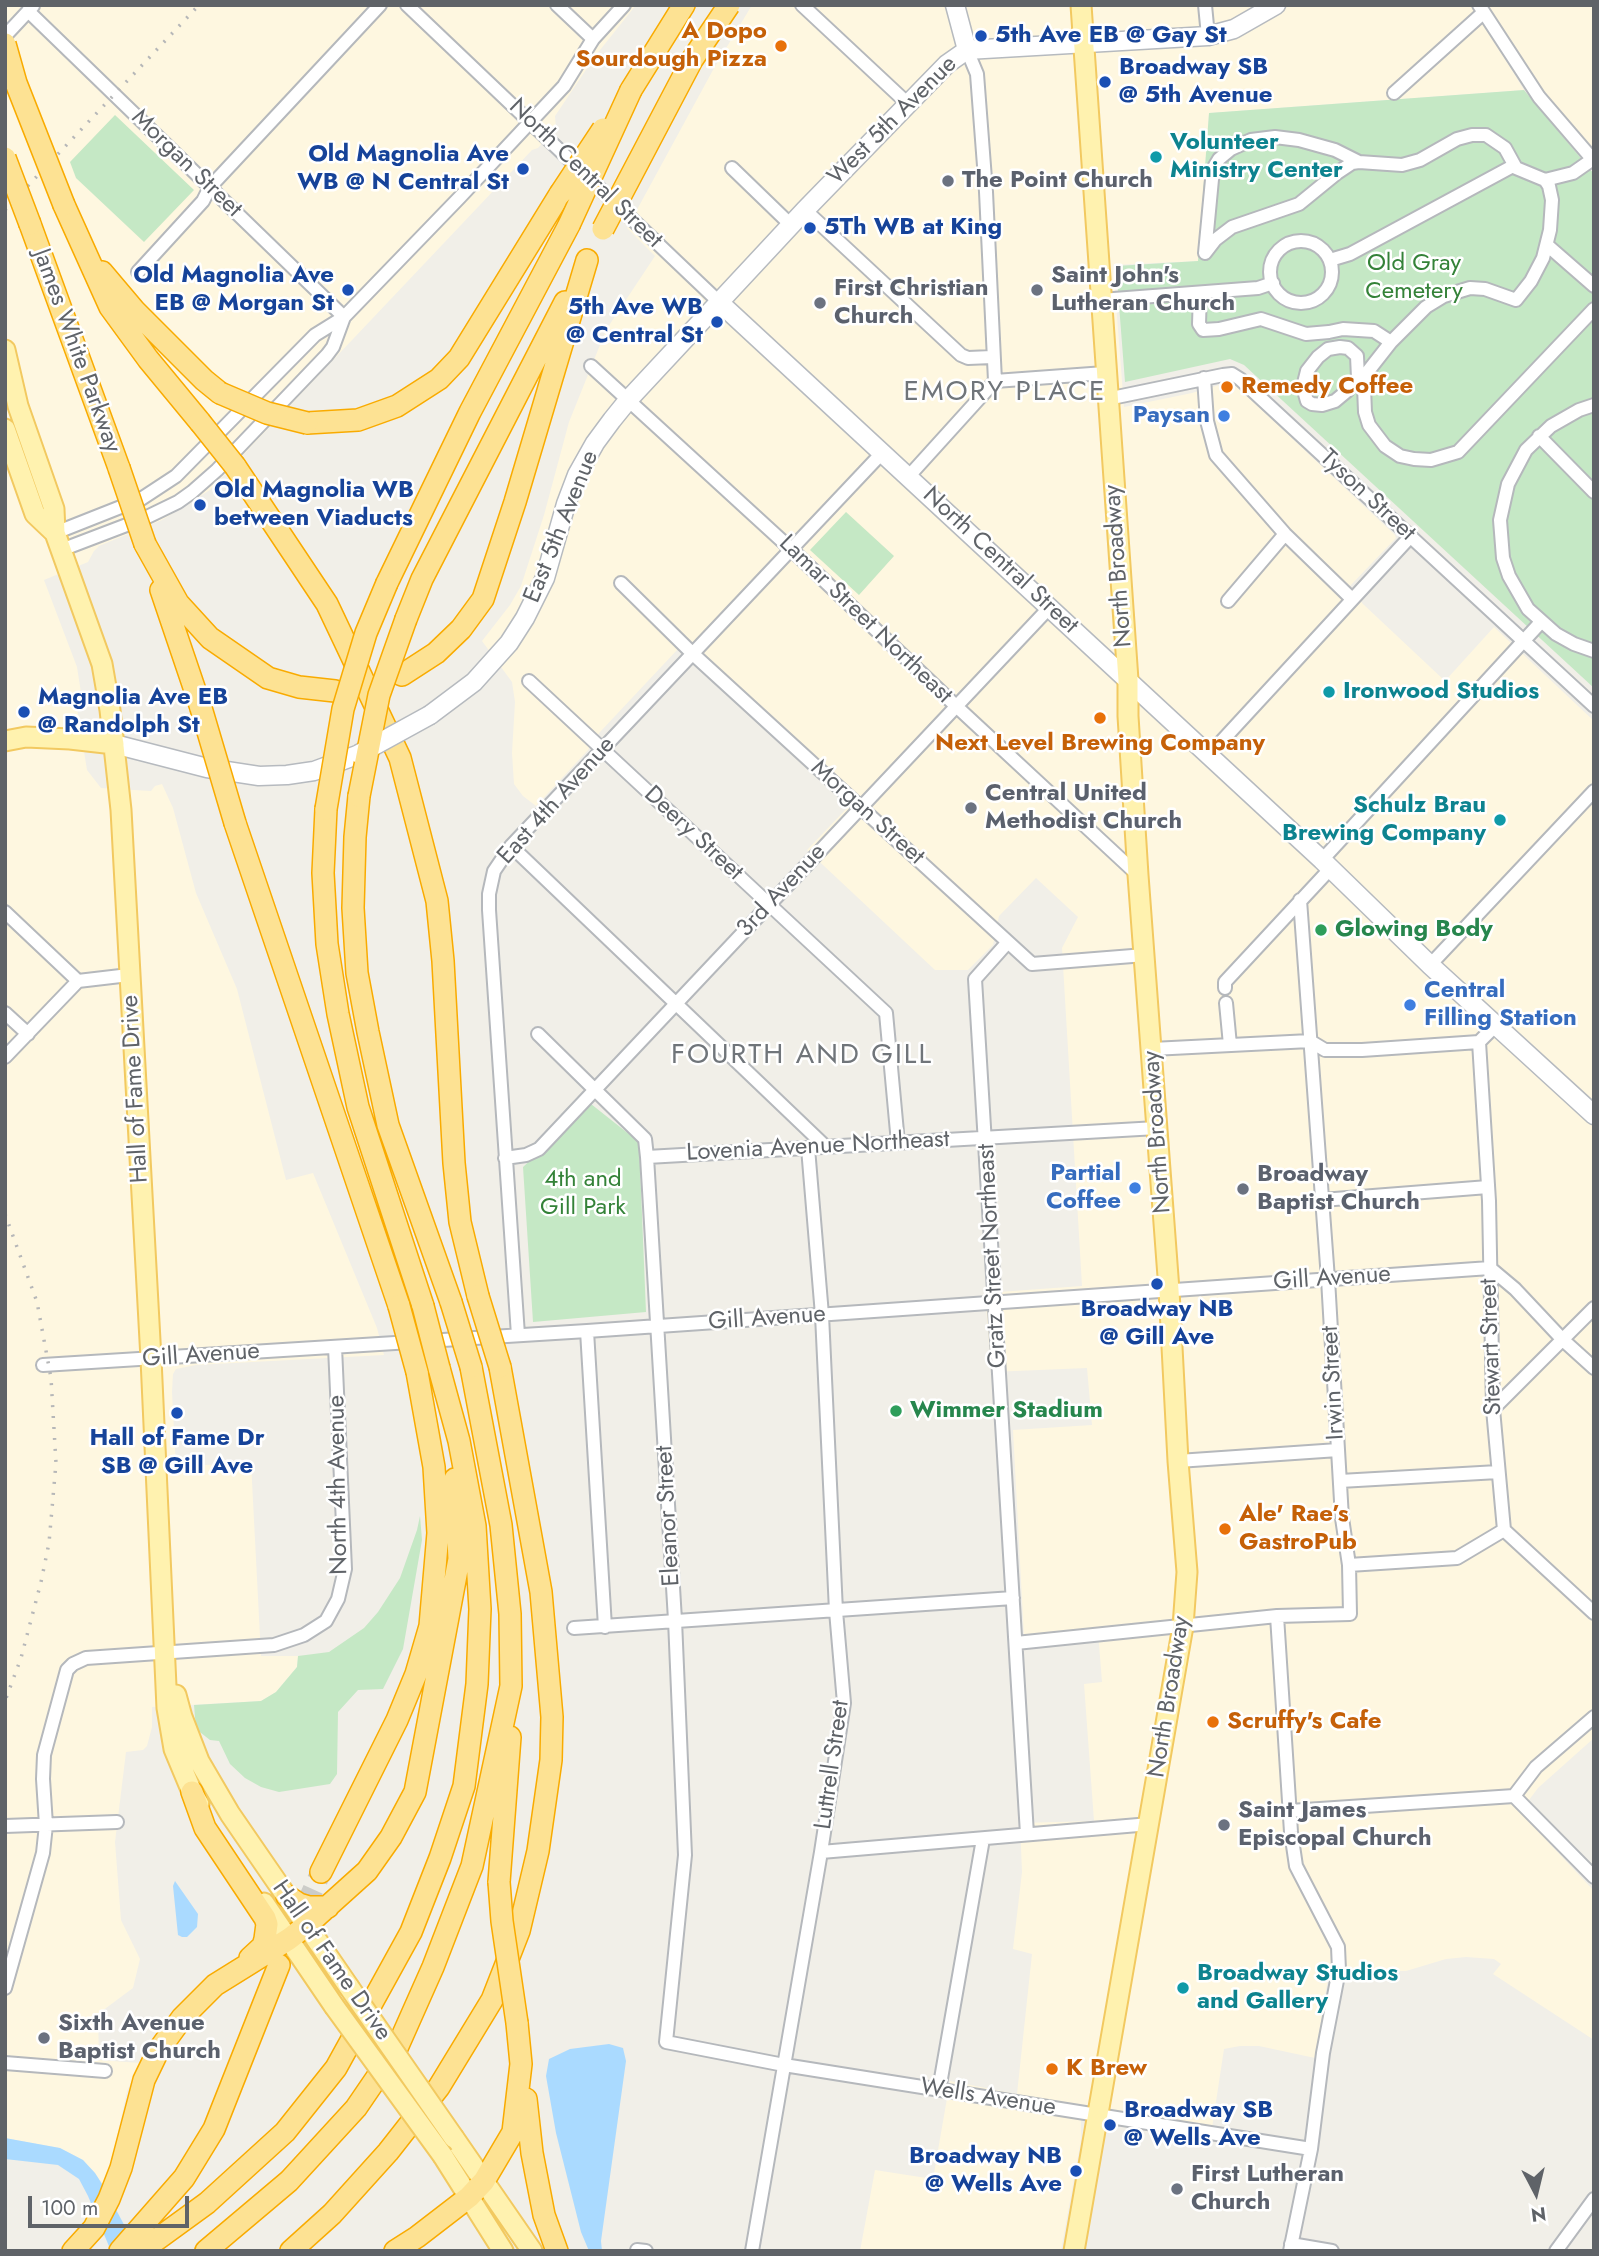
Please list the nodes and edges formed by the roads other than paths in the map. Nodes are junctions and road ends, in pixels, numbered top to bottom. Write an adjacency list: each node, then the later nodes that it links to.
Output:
1 (380, 5): 30 (street)
2 (407, 5): 23 (street, North Central Street)
3 (557, 5): 16 (street)
4 (624, 5): 16 (street)
5 (684, 5): 20 (highway)
6 (729, 5): 35 (highway, bridge)
7 (802, 5): 22 (street)
8 (955, 5): 19 (main road)
9 (1081, 5): 17 (main road, North Broadway)
10 (1205, 5): 15 (street)
11 (1276, 5): 15 (main road, West 5th Avenue)
12 (30, 8): 14 (street); 30 (street, Morgan Street)
13 (1481, 9): 21 (street); 25 (street)
14 (5, 36)
15 (1209, 36): 17 (main road, West 5th Avenue)
16 (593, 39): 23 (street)
17 (1084, 43): 19 (main road, West 5th Avenue); 41 (main road, North Broadway)
18 (5, 44): 34 (highway, James White Parkway, bridge)
19 (967, 50): 22 (main road, West 5th Avenue); 47 (street)
20 (631, 90): 34 (highway, bridge); 132 (highway, bridge)
21 (1394, 93)
22 (907, 103): 31 (main road, West 5th Avenue)
23 (530, 122): 42 (street, North Central Street); 44 (street)
24 (5, 158): 64 (highway, James White Parkway, bridge)
25 (1593, 160): 29 (street)
26 (1359, 162): 26 (street); 27 (street)
27 (1513, 166): 29 (street); 36 (street)
28 (732, 168): 32 (street)
29 (1545, 180): 33 (street)
30 (210, 187): 37 (street); 44 (street, Morgan Street)
31 (805, 209): 32 (main road, West 5th Avenue); 47 (street)
32 (792, 226): 42 (main road, West 5th Avenue)
33 (1547, 245): 39 (street); 45 (street)
34 (84, 246): 187 (highway, bridge)
35 (587, 260): 64 (highway, bridge); 150 (highway, bridge)
36 (1330, 260): 38 (street); 38 (street)
37 (138, 272)
38 (1273, 283): 40 (street)
39 (1594, 286)
40 (1200, 293): 41 (street); 45 (street)
41 (1101, 300): 49 (main road, North Broadway)
42 (719, 302): 53 (main road, East 5th Avenue); 58 (main road, North Central Street)
43 (1594, 309): 51 (street)
44 (344, 317): 63 (street); 63 (street)
45 (1391, 342): 51 (street)
46 (5, 351): 63 (main road, Hall of Fame Drive)
47 (992, 357): 52 (street)
48 (591, 366): 53 (street, Lamar Street Northeast)
49 (1105, 373): 52 (street); 54 (main road, North Broadway)
50 (1204, 378): 54 (street, Tyson Street); 61 (street); 62 (street, Tyson Street)
51 (1362, 379): 51 (street)
52 (995, 381): 59 (street)
53 (629, 399): 65 (street, Lamar Street Northeast); 79 (main road, East 5th Avenue, bridge)
54 (1107, 399): 74 (main road, North Broadway)
55 (1594, 405): 57 (street)
56 (5, 429): 63 (main road, Hall of Fame Drive)
57 (1539, 436): 60 (street); 70 (street)
58 (882, 453): 59 (main road, North Central Street); 65 (street, East 4th Avenue)
59 (909, 476): 69 (main road, North Central Street)
60 (1594, 492)
61 (1285, 534): 67 (street); 68 (street)
62 (1410, 537): 67 (street); 71 (street, Tyson Street)
63 (58, 542): 79 (main road, Hall of Fame Drive)
64 (145, 544): 162 (highway, bridge)
65 (792, 550): 73 (street, East 4th Avenue); 76 (street, Lamar Street Northeast)
66 (621, 583): 73 (street, Morgan Street)
67 (1352, 598): 81 (street)
68 (1228, 601)
69 (1049, 608): 74 (main road, North Central Street); 76 (street, 3rd Avenue)
70 (1541, 622): 71 (street); 72 (street)
71 (1524, 641): 77 (street, Tyson Street); 85 (street)
72 (1594, 651)
73 (693, 654): 80 (street, East 4th Avenue); 83 (street, Morgan Street)
74 (1128, 680): 81 (main road, North Central Street); 86 (main road, North Broadway)
75 (528, 681): 80 (street, Deery Street)
76 (956, 706): 83 (street, 3rd Avenue); 86 (street, Lamar Street Northeast)
77 (1594, 706)
78 (5, 741): 79 (main road)
79 (114, 744): 93 (main road, Hall of Fame Drive)
80 (602, 749): 84 (street, East 4th Avenue); 88 (street, Deery Street)
81 (1208, 755): 85 (main road, North Central Street)
82 (1594, 791): 92 (street)
83 (861, 807): 88 (street, 3rd Avenue); 90 (street, Morgan Street)
84 (511, 846): 97 (street); 115 (street, East 4th Avenue)
85 (1326, 864): 87 (street); 92 (main road, North Central Street)
86 (1138, 876): 91 (main road, North Broadway)
87 (1300, 900): 95 (street); 102 (street, Irwin Street)
88 (769, 905): 97 (street, 3rd Avenue); 111 (street, Deery Street)
89 (5, 912): 94 (street)
90 (1008, 942): 91 (street, Morgan Street); 110 (street, Gratz Street Northeast)
91 (1145, 955): 105 (main road, North Broadway)
92 (1430, 965): 99 (main road, North Central Street)
93 (129, 975): 94 (street); 129 (main road, Hall of Fame Drive)
94 (78, 981): 100 (street)
95 (1225, 988)
96 (1226, 1003): 104 (street)
97 (675, 1004): 107 (street, 3rd Avenue); 112 (street)
98 (5, 1013): 100 (street)
99 (1496, 1025): 103 (street); 108 (main road, North Central Street)
100 (28, 1034): 106 (street)
101 (538, 1034): 107 (street, Eleanor Street)
102 (1310, 1041): 103 (street); 104 (street); 117 (street, Irwin Street)
103 (1479, 1042): 116 (street, Stewart Street)
104 (1230, 1045): 105 (street)
105 (1152, 1049): 109 (main road, North Broadway)
106 (5, 1057)
107 (595, 1089): 114 (street, Eleanor Street); 115 (street, 3rd Avenue)
108 (1594, 1115)
109 (1157, 1128): 110 (street, Lovenia Avenue Northeast); 120 (main road, North Broadway)
110 (986, 1138): 111 (street, Lovenia Avenue Northeast); 121 (street, Gratz Street Northeast)
111 (898, 1143): 112 (street, Lovenia Avenue Northeast)
112 (826, 1147): 113 (street, Lovenia Avenue Northeast)
113 (808, 1148): 114 (street, Lovenia Avenue Northeast); 123 (street, Luttrell Street)
114 (648, 1157): 124 (street, Eleanor Street)
115 (505, 1158): 126 (street, East 4th Avenue)
116 (1488, 1187): 117 (street); 118 (street, Stewart Street)
117 (1322, 1200): 119 (street, Irwin Street)
118 (1490, 1268): 119 (street, Gill Avenue); 127 (street); 133 (street, Stewart Street)
119 (1328, 1279): 120 (street, Gill Avenue); 134 (street, Irwin Street)
120 (1170, 1290): 121 (street, Gill Avenue); 135 (main road, North Broadway)
121 (995, 1302): 123 (street, Gill Avenue); 140 (street, Gratz Street Northeast)
122 (1594, 1308): 127 (street)
123 (822, 1315): 124 (street, Gill Avenue); 141 (street, Luttrell Street)
124 (659, 1326): 125 (street, Gill Avenue); 144 (street, Eleanor Street)
125 (587, 1331): 126 (street, Gill Avenue); 146 (street)
126 (518, 1335): 128 (street, Gill Avenue)
127 (1563, 1340): 131 (street); 133 (street)
128 (335, 1347): 129 (street, Gill Avenue); 149 (street, North 4th Avenue)
129 (151, 1359): 130 (street, Gill Avenue); 149 (main road, Hall of Fame Drive)
130 (43, 1365)
131 (1594, 1368)
132 (447, 1401): 165 (highway); 186 (highway)
133 (1493, 1409): 136 (street, Stewart Street)
134 (1338, 1450): 135 (street); 137 (street, Irwin Street)
135 (1178, 1461): 145 (main road, North Broadway)
136 (1498, 1472): 137 (street); 138 (street, Stewart Street)
137 (1340, 1481): 139 (street, Irwin Street)
138 (1504, 1530): 139 (street); 142 (street)
139 (1349, 1565): 143 (street, Irwin Street)
140 (1013, 1598): 141 (street); 148 (street, Gratz Street Northeast)
141 (836, 1611): 144 (street); 161 (street, Luttrell Street)
142 (1594, 1613)
143 (1277, 1616): 145 (street); 154 (street)
144 (675, 1620): 146 (street); 171 (street, Eleanor Street)
145 (1183, 1626): 148 (street); 156 (main road, North Broadway)
146 (605, 1627): 147 (street)
147 (574, 1628)
148 (1017, 1643): 159 (street, Gratz Street Northeast)
149 (164, 1653): 152 (main road, Hall of Fame Drive); 157 (street, North 4th Avenue); 164 (main road, Hall of Fame Drive)
150 (511, 1686): 173 (highway, bridge); 182 (highway)
151 (1594, 1717): 153 (street)
152 (192, 1792): 167 (main road, Hall of Fame Drive); 169 (highway)
153 (1514, 1796): 154 (street); 163 (street)
154 (1290, 1811): 178 (street)
155 (117, 1822): 157 (street)
156 (1150, 1824): 159 (street); 177 (main road, North Broadway)
157 (46, 1825): 158 (street); 170 (street)
158 (5, 1826)
159 (1027, 1834): 160 (street)
160 (983, 1839): 161 (street); 176 (street)
161 (821, 1852): 174 (street, Luttrell Street)
162 (321, 1872)
163 (1594, 1877)
164 (287, 1896): 165 (highway); 166 (main road, Hall of Fame Drive)
165 (328, 1907): 166 (highway)
166 (307, 1925): 167 (highway); 179 (main road, Hall of Fame Drive, bridge)
167 (289, 1940): 169 (highway); 180 (main road, Hall of Fame Drive, bridge)
168 (279, 1965): 185 (highway)
169 (226, 1979): 184 (highway)
170 (5, 1988)
171 (666, 2042): 174 (street, Wells Avenue)
172 (5, 2063): 175 (street)
173 (521, 2064): 179 (highway); 191 (highway)
174 (784, 2065): 176 (street, Wells Avenue); 192 (street, Luttrell Street)
175 (105, 2071)
176 (939, 2090): 177 (street, Wells Avenue)
177 (1096, 2115): 178 (street, Wells Avenue); 193 (main road, North Broadway)
178 (1311, 2149): 183 (street)
179 (484, 2181): 180 (highway); 190 (main road, Hall of Fame Drive)
180 (469, 2197): 188 (highway); 189 (main road, Hall of Fame Drive)
181 (1594, 2199): 195 (street)
182 (210, 2247)
183 (1291, 2247): 194 (street)
184 (73, 2251)
185 (120, 2251)
186 (141, 2251)
187 (291, 2251)
188 (395, 2251)
189 (503, 2251)
190 (532, 2251)
191 (557, 2251)
192 (752, 2251)
193 (1074, 2251)
194 (1332, 2251)
195 (1556, 2251)

